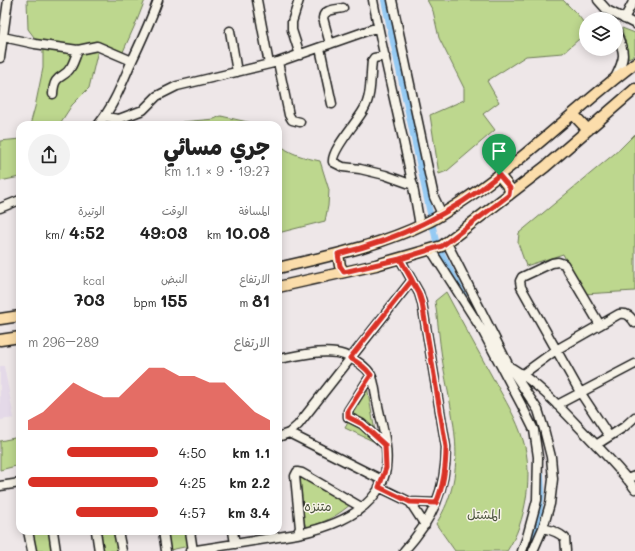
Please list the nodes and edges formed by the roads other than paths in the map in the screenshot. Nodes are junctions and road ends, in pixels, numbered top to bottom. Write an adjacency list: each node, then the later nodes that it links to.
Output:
1 (8, 0): 15 (street)
2 (158, 0): 23 (street)
3 (257, 0): 26 (street)
4 (299, 0): 20 (street)
5 (373, 0): 13 (street)
6 (392, 0): 44 (street)
7 (598, 0): 10 (street)
8 (634, 0): 11 (street)
9 (343, 8): 16 (street)
10 (607, 10): 11 (street)
11 (624, 19): 12 (street)
12 (635, 24)
13 (378, 27): 16 (street); 21 (street)
14 (230, 32): 27 (street)
15 (2, 39): 19 (street); 22 (street)
16 (330, 44): 17 (street)
17 (320, 48): 20 (street); 31 (street)
18 (623, 49): 28 (street)
19 (78, 50): 23 (street); 30 (street)
20 (300, 55): 24 (street)
21 (385, 56): 40 (street); 40 (street)
22 (0, 58)
23 (132, 61): 33 (street)
24 (278, 62): 26 (street); 37 (street)
25 (635, 63): 28 (main road)
26 (269, 64): 27 (street)
27 (237, 72): 36 (street)
28 (615, 78): 32 (main road)
29 (635, 89): 38 (main road)
30 (52, 94)
31 (332, 104)
32 (573, 114): 38 (main road); 39 (main road)
33 (105, 117): 34 (street); 35 (street)
34 (102, 121)
35 (113, 121)
36 (117, 121)
37 (300, 122)
38 (588, 130): 41 (main road)
39 (499, 175): 41 (main road); 44 (main road)
40 (413, 185): 45 (street)
41 (509, 195): 46 (main road)
42 (16, 202): 43 (street)
43 (0, 208)
44 (439, 216): 45 (main road)
45 (423, 225): 47 (main road)
46 (438, 247): 48 (main road); 63 (street); 102 (street)
47 (338, 254): 49 (main road); 50 (main road)
48 (400, 259): 50 (main road); 51 (street)
49 (282, 267)
50 (344, 272): 52 (main road)
51 (412, 280): 61 (street); 80 (street)
52 (282, 287)
53 (16, 317): 54 (main road)
54 (0, 319)
55 (635, 323): 56 (street)
56 (600, 325): 59 (street); 59 (street)
57 (16, 338): 58 (main road)
58 (0, 340)
59 (556, 350): 64 (street); 66 (street)
60 (282, 358): 61 (street)
61 (350, 358): 65 (street); 69 (street)
62 (635, 364): 66 (street)
63 (509, 366): 64 (street); 83 (street)
64 (523, 374): 67 (street)
65 (371, 375): 72 (street); 72 (street)
66 (580, 392): 67 (street); 71 (street)
67 (557, 405): 73 (street)
68 (635, 417): 71 (street)
69 (289, 433): 70 (street); 75 (street)
70 (282, 436)
71 (609, 436): 73 (street)
72 (385, 445): 75 (street)
73 (596, 445): 74 (street)
74 (631, 477): 78 (street)
75 (381, 483): 79 (street); 81 (street)
76 (16, 484): 77 (street)
77 (0, 486)
78 (635, 489)
79 (410, 502): 80 (street); 82 (street)
80 (436, 503): 82 (street)
81 (361, 507): 84 (street); 84 (street)
82 (426, 525): 101 (street)
83 (543, 528): 103 (street); 104 (street)
84 (297, 534): 93 (street)
85 (29, 535): 95 (street)
86 (53, 535): 96 (street)
87 (97, 535): 97 (street)
88 (119, 535): 98 (street)
89 (164, 535): 99 (street)
90 (190, 535): 100 (street)
91 (234, 535): 94 (street)
92 (258, 535): 93 (street)
93 (259, 540): 94 (street)
94 (235, 544): 100 (street)
95 (32, 551)
96 (56, 551)
97 (99, 551)
98 (122, 551)
99 (166, 551)
100 (192, 551)
101 (404, 551)
102 (522, 551)
103 (533, 551)
104 (566, 551)

